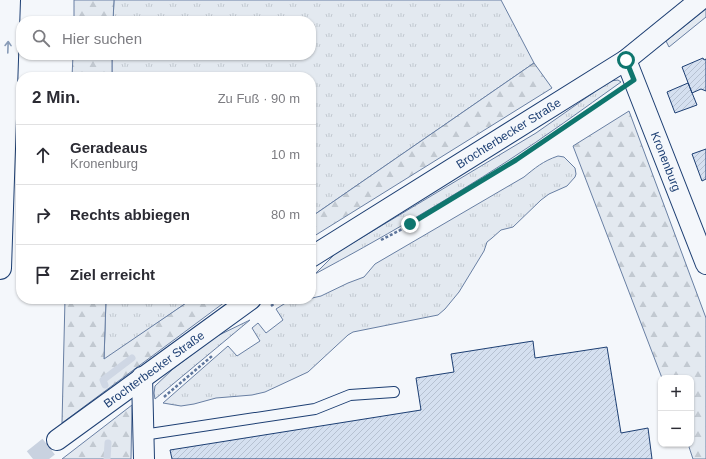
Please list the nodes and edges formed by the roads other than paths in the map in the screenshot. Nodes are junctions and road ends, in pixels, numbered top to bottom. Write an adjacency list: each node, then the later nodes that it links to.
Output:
1 (9, 0): 6 (highway, one-way to 1)
2 (700, 0): 3 (street, Brochterbecker Straße)
3 (626, 60): 4 (street, Brochterbecker Straße); 5 (street, Kronenburg)
4 (316, 254)
5 (706, 264)
6 (0, 268)
7 (244, 304): 8 (street, Brochterbecker Straße)
8 (142, 377): 10 (street); 11 (street, Brochterbecker Straße)
9 (394, 392): 10 (lane)
10 (143, 435): 12 (street)
11 (57, 440)
12 (144, 459)

